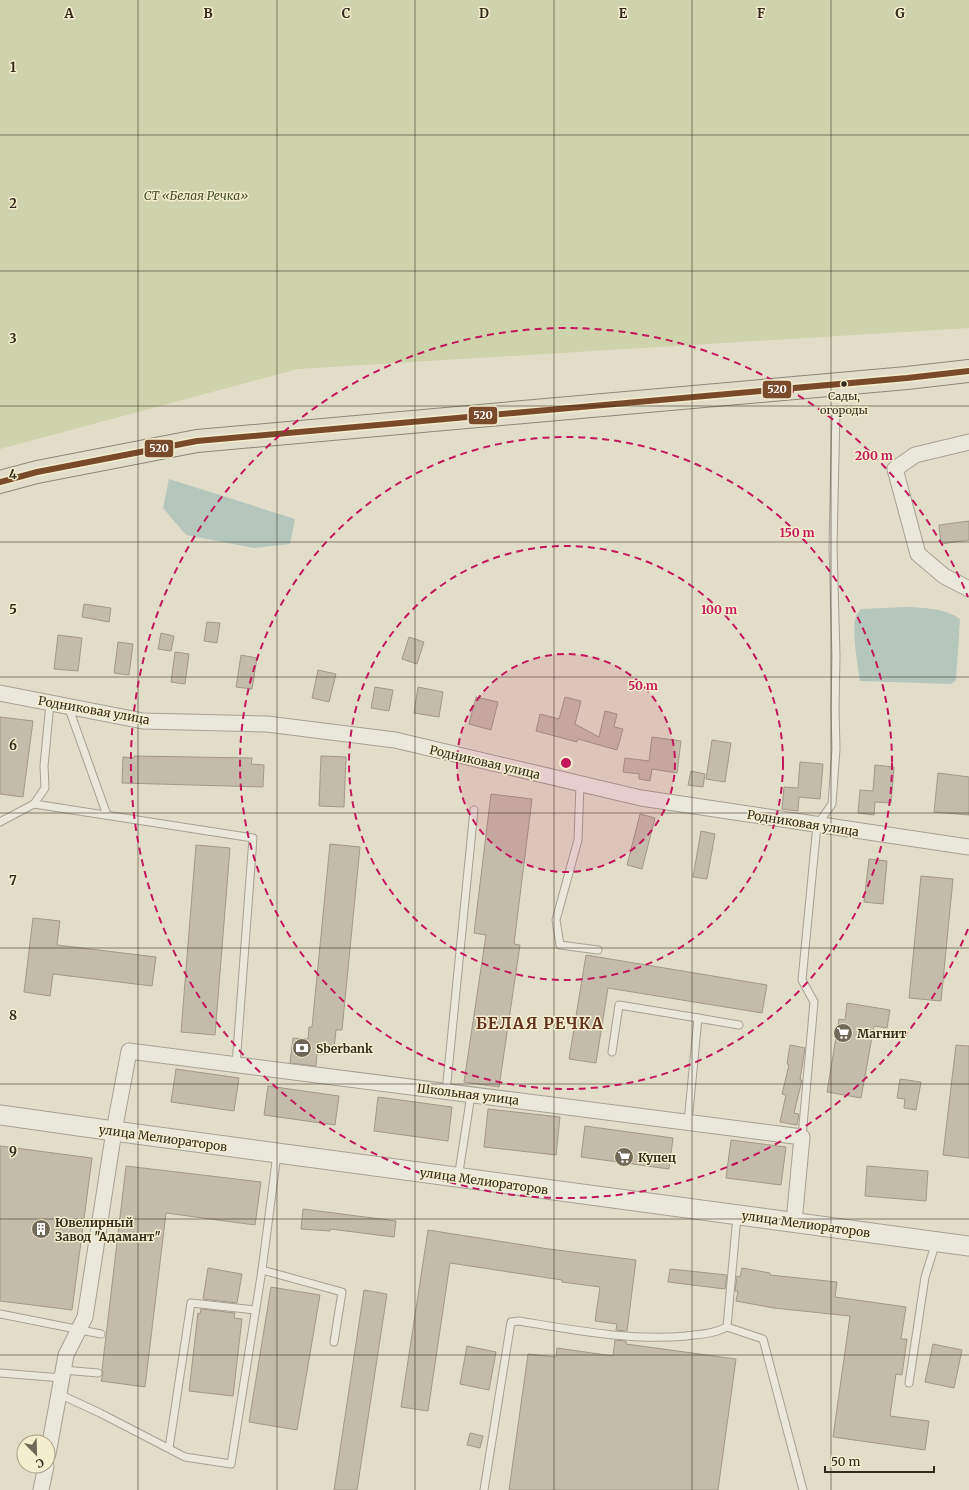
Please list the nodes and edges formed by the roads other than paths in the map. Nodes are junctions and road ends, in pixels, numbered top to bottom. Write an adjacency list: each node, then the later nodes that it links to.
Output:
1 (969, 371): 4 (main road)
2 (836, 411): 14 (lane)
3 (969, 442): 5 (street)
4 (0, 482)
5 (969, 589)
6 (0, 693): 7 (street, Родниковая улица)
7 (50, 703): 8 (street, Родниковая улица); 10 (lane)
8 (68, 706): 9 (street, Родниковая улица); 12 (lane)
9 (580, 784): 14 (street, Родниковая улица); 16 (lane)
10 (34, 804): 12 (lane); 13 (lane)
11 (474, 810): 21 (lane)
12 (107, 815): 20 (lane)
13 (0, 822)
14 (817, 825): 15 (street, Родниковая улица); 26 (lane)
15 (969, 847)
16 (598, 950)
17 (698, 1018): 18 (lane); 19 (lane); 24 (lane)
18 (739, 1025)
19 (612, 1052)
20 (236, 1065): 21 (street, Школьная улица); 25 (street, Школьная улица)
21 (446, 1092): 22 (street, Школьная улица)
22 (471, 1095): 24 (street, Школьная улица); 28 (lane)
23 (0, 1115): 25 (street, улица Мелиораторов)
24 (688, 1122): 26 (street, Школьная улица)
25 (114, 1131): 27 (street, улица Мелиораторов); 37 (street)
26 (802, 1137): 30 (street)
27 (277, 1153): 28 (street, улица Мелиораторов); 33 (lane)
28 (458, 1178): 29 (street, улица Мелиораторов)
29 (737, 1215): 30 (street, улица Мелиораторов); 36 (lane)
30 (794, 1222): 31 (street, улица Мелиораторов)
31 (936, 1242): 32 (street, улица Мелиораторов); 43 (lane)
32 (969, 1246)
33 (262, 1270): 34 (lane); 39 (lane)
34 (255, 1310): 46 (lane); 46 (lane)
35 (0, 1314): 37 (lane)
36 (727, 1327): 49 (lane); 50 (lane)
37 (78, 1330): 38 (lane); 42 (street)
38 (101, 1334)
39 (334, 1342)
40 (0, 1373): 42 (lane)
41 (98, 1373): 42 (lane)
42 (63, 1374): 44 (street)
43 (909, 1383)
44 (59, 1394): 45 (street); 46 (lane)
45 (52, 1434)
46 (169, 1448)
47 (44, 1474): 48 (street)
48 (41, 1490)
49 (484, 1490)
50 (804, 1490)

